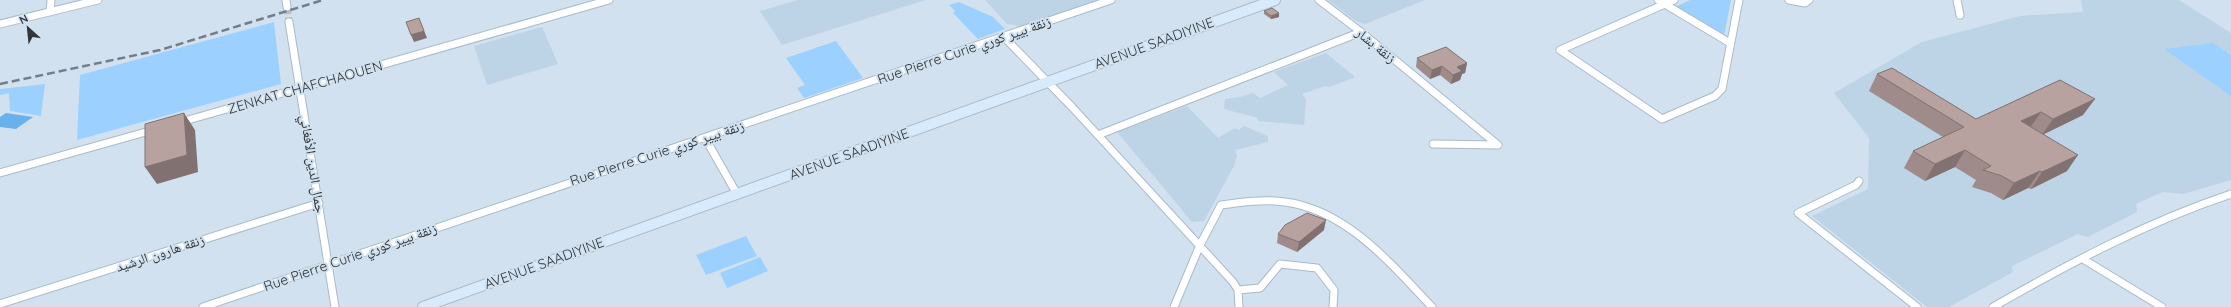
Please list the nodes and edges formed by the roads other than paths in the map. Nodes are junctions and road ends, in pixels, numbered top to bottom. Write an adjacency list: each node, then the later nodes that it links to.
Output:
1 (51, 0): 16 (street)
2 (98, 0): 16 (street)
3 (286, 0): 15 (street)
4 (610, 0): 24 (street, ZENKAT CHAFCHAOUEN)
5 (1111, 0): 21 (street, Rue Pierre Curie زنقة بيير كوري)
6 (1275, 0): 23 (main road, AVENUE SAADIYINE)
7 (1319, 0): 20 (street, زنقة بشار)
8 (1658, 0): 14 (street)
9 (1674, 0): 14 (street)
10 (1739, 0): 22 (street)
11 (1789, 0): 12 (street)
12 (1809, 0)
13 (1957, 0): 17 (street)
14 (1665, 4): 22 (street); 22 (street)
15 (287, 7)
16 (50, 12): 19 (street)
17 (1960, 15)
18 (289, 22): 24 (street, جمال الدين الأفغاني)
19 (0, 24)
20 (1361, 32): 27 (street); 29 (street, زنقة بشار)
21 (1003, 36): 23 (street); 28 (street, Rue Pierre Curie زنقة بيير كوري)
22 (1730, 43)
23 (1048, 82): 27 (street); 32 (main road, AVENUE SAADIYINE)
24 (300, 88): 25 (street, ZENKAT CHAFCHAOUEN); 34 (street, جمال الدين الأفغاني)
25 (174, 124)
26 (159, 128): 30 (street)
27 (1098, 135): 35 (street)
28 (705, 138): 32 (street); 37 (street, Rue Pierre Curie زنقة بيير كوري)
29 (1433, 144)
30 (0, 173)
31 (1859, 181): 47 (street)
32 (737, 194): 42 (main road, AVENUE SAADIYINE)
33 (2231, 194): 36 (street)
34 (319, 202): 37 (street, جمال الدين الأفغاني); 39 (street, زنقة هارون الرشيد)
35 (1200, 245): 38 (street); 43 (street); 46 (street)
36 (2083, 259): 48 (street); 49 (street)
37 (328, 264): 40 (street, Rue Pierre Curie زنقة بيير كوري); 41 (street, جمال الدين الأفغاني)
38 (1238, 290): 44 (street); 45 (street)
39 (0, 304)
40 (203, 307)
41 (335, 307)
42 (424, 307)
43 (1174, 307)
44 (1239, 307)
45 (1333, 307)
46 (1432, 307)
47 (1917, 307)
48 (1993, 307)
49 (2162, 307)

